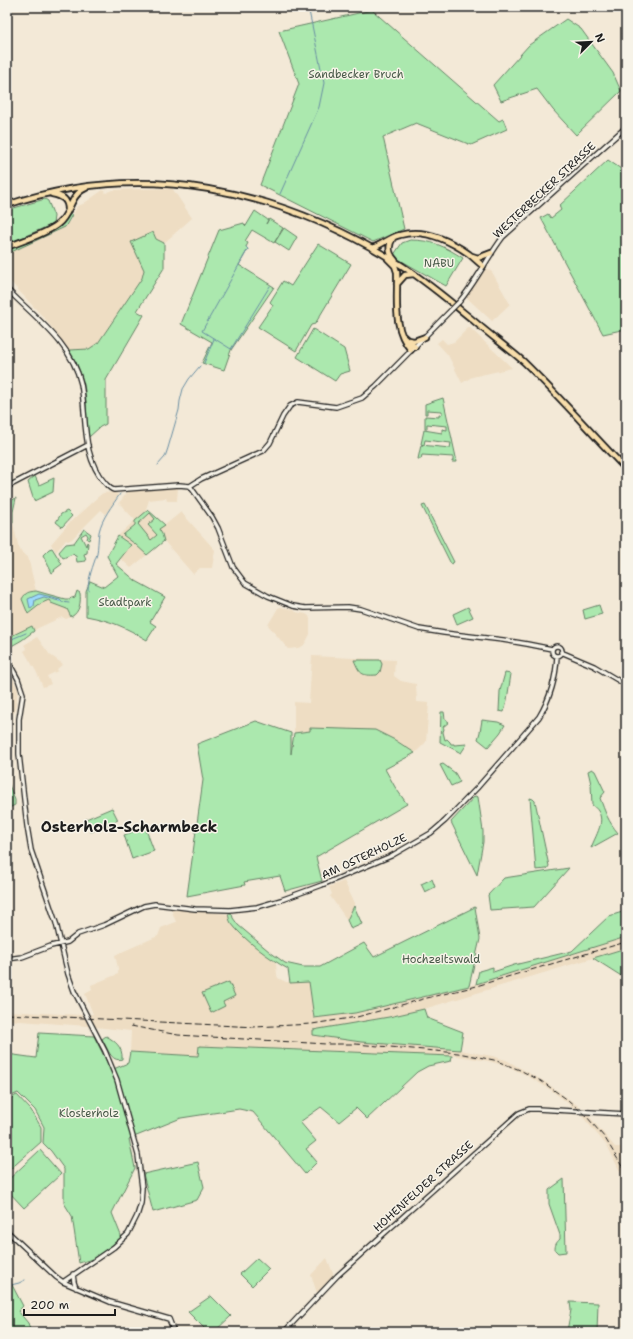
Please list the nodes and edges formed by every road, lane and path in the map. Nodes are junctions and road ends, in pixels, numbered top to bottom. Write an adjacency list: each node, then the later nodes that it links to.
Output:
1 (626, 127): 9 (street, WESTERBECKER STRASSE)
2 (93, 186): 3 (main road); 5 (main road); 8 (main road)
3 (50, 193): 4 (main road); 5 (main road)
4 (7, 206)
5 (68, 212): 7 (main road)
6 (394, 237): 8 (main road); 11 (main road); 13 (main road)
7 (7, 247)
8 (372, 248): 10 (main road)
9 (491, 253): 12 (main road); 14 (street, WESTERBECKER STRASSE)
10 (384, 255): 13 (main road); 16 (main road)
11 (471, 255): 12 (main road); 14 (main road)
12 (478, 258): 14 (main road)
13 (397, 262): 15 (main road)
14 (484, 265): 19 (street, WESTERBECKER STRASSE, bridge)
15 (414, 274): 16 (main road); 23 (main road)
16 (397, 284): 18 (main road)
17 (7, 289): 22 (street)
18 (402, 335): 20 (main road); 21 (main road)
19 (425, 337): 20 (main road); 21 (street, WESTERBECKER STRASSE)
20 (408, 340): 21 (main road)
21 (413, 349): 24 (street, WESTERBECKER STRASSE)
22 (88, 445): 24 (street); 25 (street)
23 (626, 469)
24 (190, 486): 26 (street)
25 (7, 487)
26 (552, 650): 27 (street); 28 (street)
27 (561, 652): 28 (street); 30 (street)
28 (557, 656): 31 (street, AM OSTERHOLZE)
29 (7, 659): 31 (street)
30 (626, 685)
31 (62, 944): 32 (street); 35 (street)
32 (7, 959)
33 (626, 1114): 39 (street, HOHENFELDER STRASSE)
34 (7, 1231): 36 (street)
35 (73, 1274): 36 (street); 37 (street)
36 (62, 1282): 37 (street)
37 (76, 1288): 38 (street)
38 (174, 1332)
39 (284, 1332)

